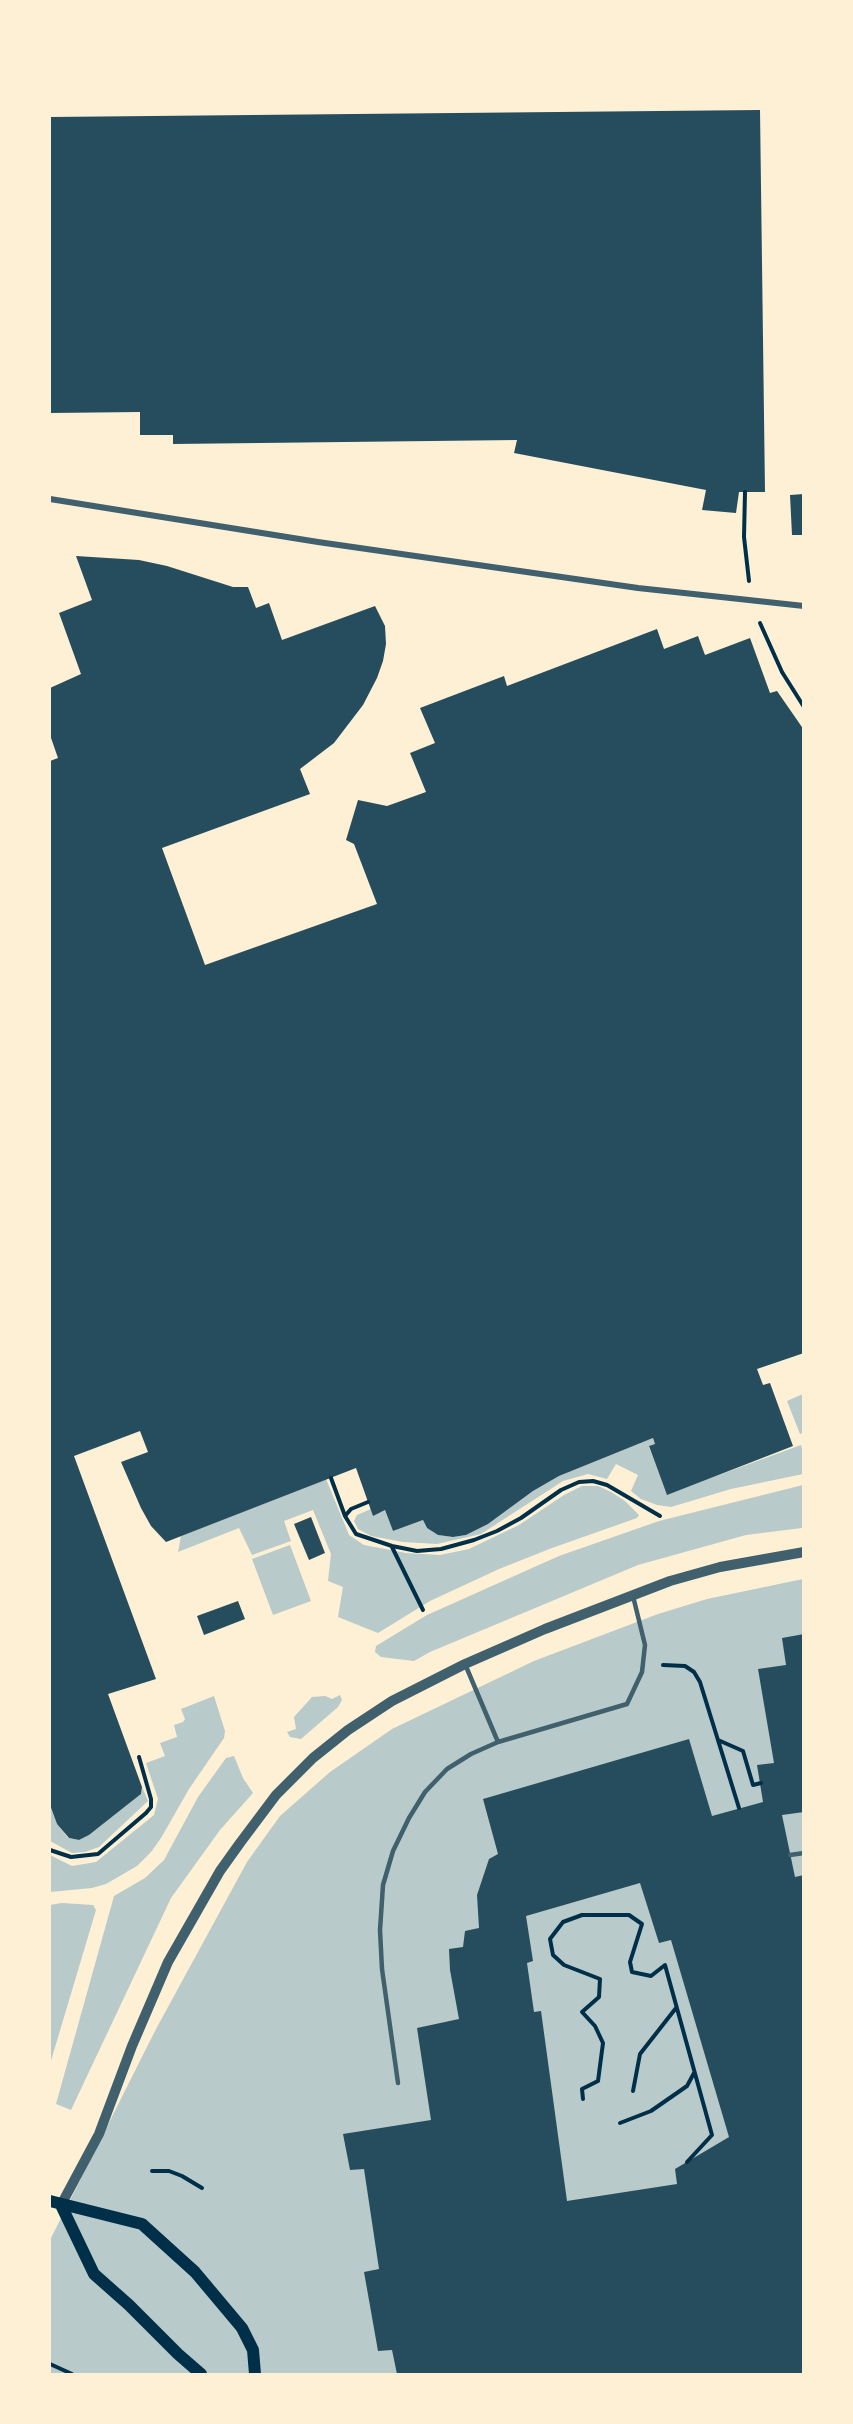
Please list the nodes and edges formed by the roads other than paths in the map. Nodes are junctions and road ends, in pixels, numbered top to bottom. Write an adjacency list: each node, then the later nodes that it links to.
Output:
1 (50, 500): 2 (street)
2 (804, 606)
3 (804, 1552): 4 (street)
4 (633, 1594): 5 (street); 6 (lane)
5 (465, 1664): 6 (lane); 10 (street)
6 (498, 1742): 9 (lane)
7 (804, 1853): 8 (lane)
8 (790, 1855)
9 (398, 2084)
10 (56, 2203): 11 (main road); 12 (main road)
11 (201, 2374)
12 (255, 2374)

